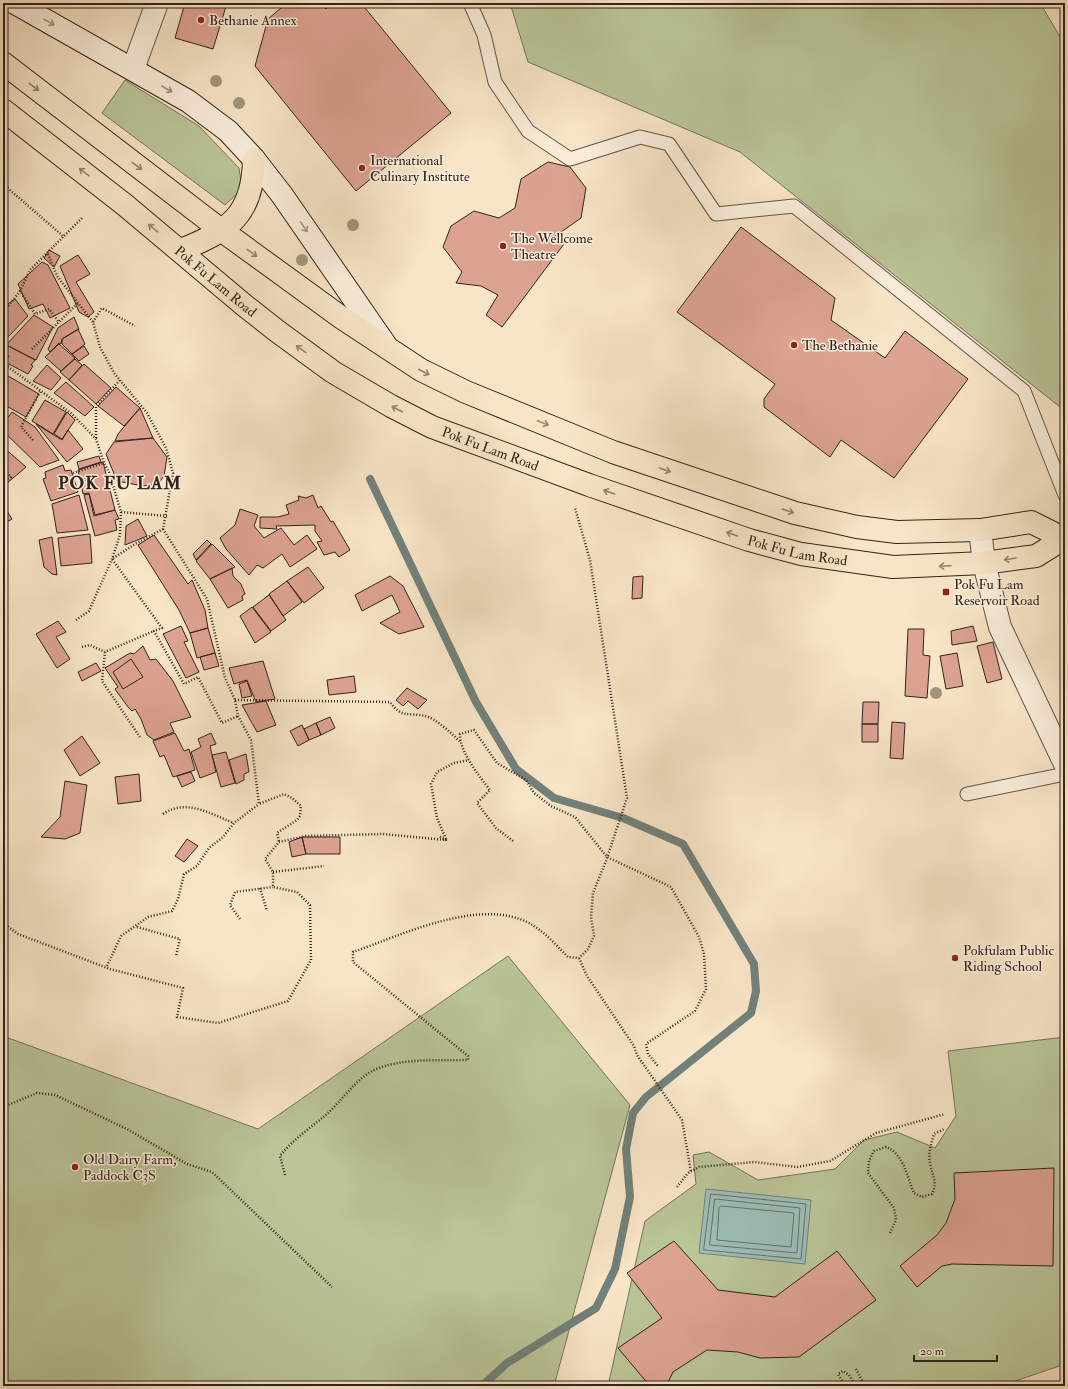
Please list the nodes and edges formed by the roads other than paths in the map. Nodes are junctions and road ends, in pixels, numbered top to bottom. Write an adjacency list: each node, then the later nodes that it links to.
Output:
1 (16, 3): 5 (main road, Pok Fu Lam Road, one-way to 5)
2 (157, 3): 5 (main road)
3 (470, 3): 11 (lane)
4 (3, 63): 8 (main road, Pok Fu Lam Road, one-way to 8)
5 (133, 69): 7 (main road, Pok Fu Lam Road, one-way to 7)
6 (3, 110): 9 (main road, Pok Fu Lam Road, one-way to 6)
7 (254, 159): 8 (main road); 10 (main road, Pok Fu Lam Road, one-way to 10)
8 (221, 230): 9 (main road); 10 (main road, Pok Fu Lam Road, one-way to 10)
9 (181, 250): 14 (main road, Pok Fu Lam Road, one-way to 9)
10 (391, 351): 12 (main road, Pok Fu Lam Road, one-way to 12)
11 (1065, 495)
12 (980, 530): 13 (main road, Pok Fu Lam Road); 14 (main road)
13 (1064, 538): 14 (main road, Pok Fu Lam Road, one-way to 14)
14 (984, 563): 15 (main road)
15 (1065, 764)
16 (1065, 774): 17 (lane)
17 (967, 794)

